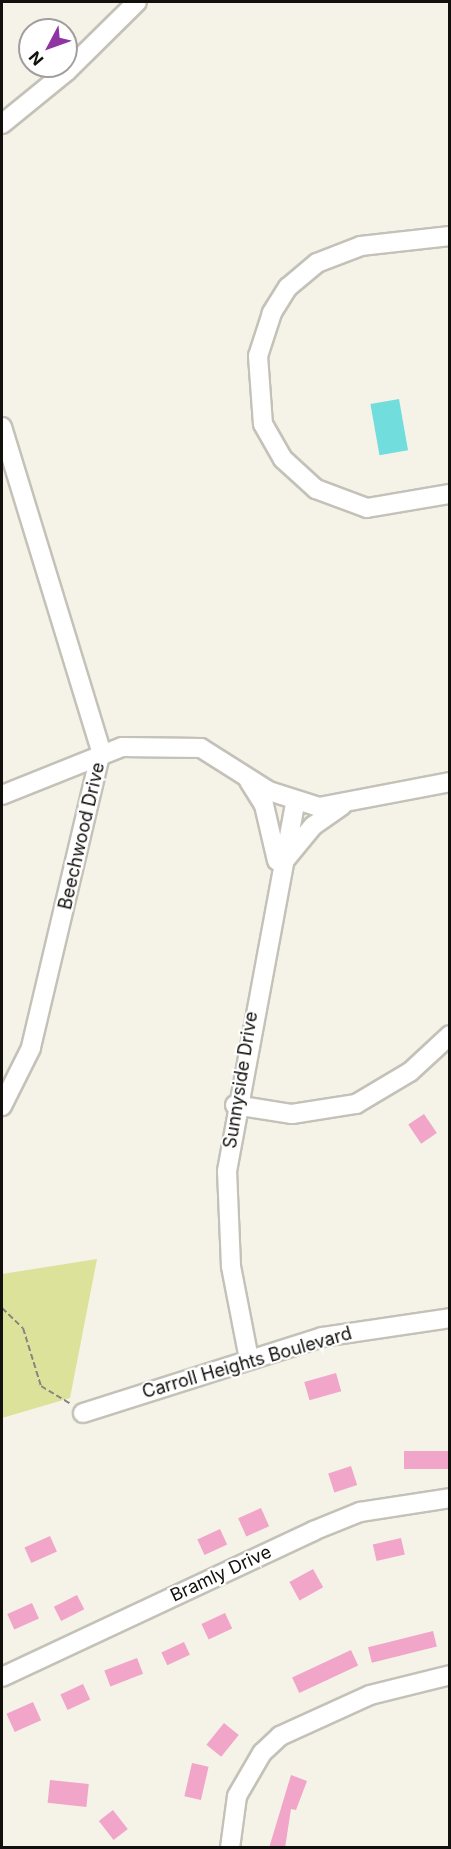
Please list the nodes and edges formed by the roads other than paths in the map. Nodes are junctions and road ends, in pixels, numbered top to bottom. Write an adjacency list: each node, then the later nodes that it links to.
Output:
1 (137, 2): 2 (street)
2 (2, 124)
3 (450, 236): 5 (street)
4 (2, 426): 6 (street, Beechwood Drive)
5 (450, 494)
6 (101, 751): 7 (street); 9 (street); 15 (street, Beechwood Drive)
7 (243, 772): 10 (street); 12 (street)
8 (450, 782): 11 (street)
9 (2, 795)
10 (295, 803): 11 (street); 12 (street, Sunnyside Drive)
11 (342, 806): 12 (street)
12 (279, 869): 14 (street, Sunnyside Drive)
13 (450, 1035): 14 (street)
14 (235, 1105): 17 (street, Sunnyside Drive)
15 (2, 1106)
16 (450, 1318): 17 (street, Carroll Heights Boulevard)
17 (249, 1359): 18 (street, Carroll Heights Boulevard)
18 (83, 1413)
19 (450, 1497): 21 (street, Bramly Drive)
20 (450, 1675): 22 (street)
21 (2, 1677)
22 (230, 1848)

